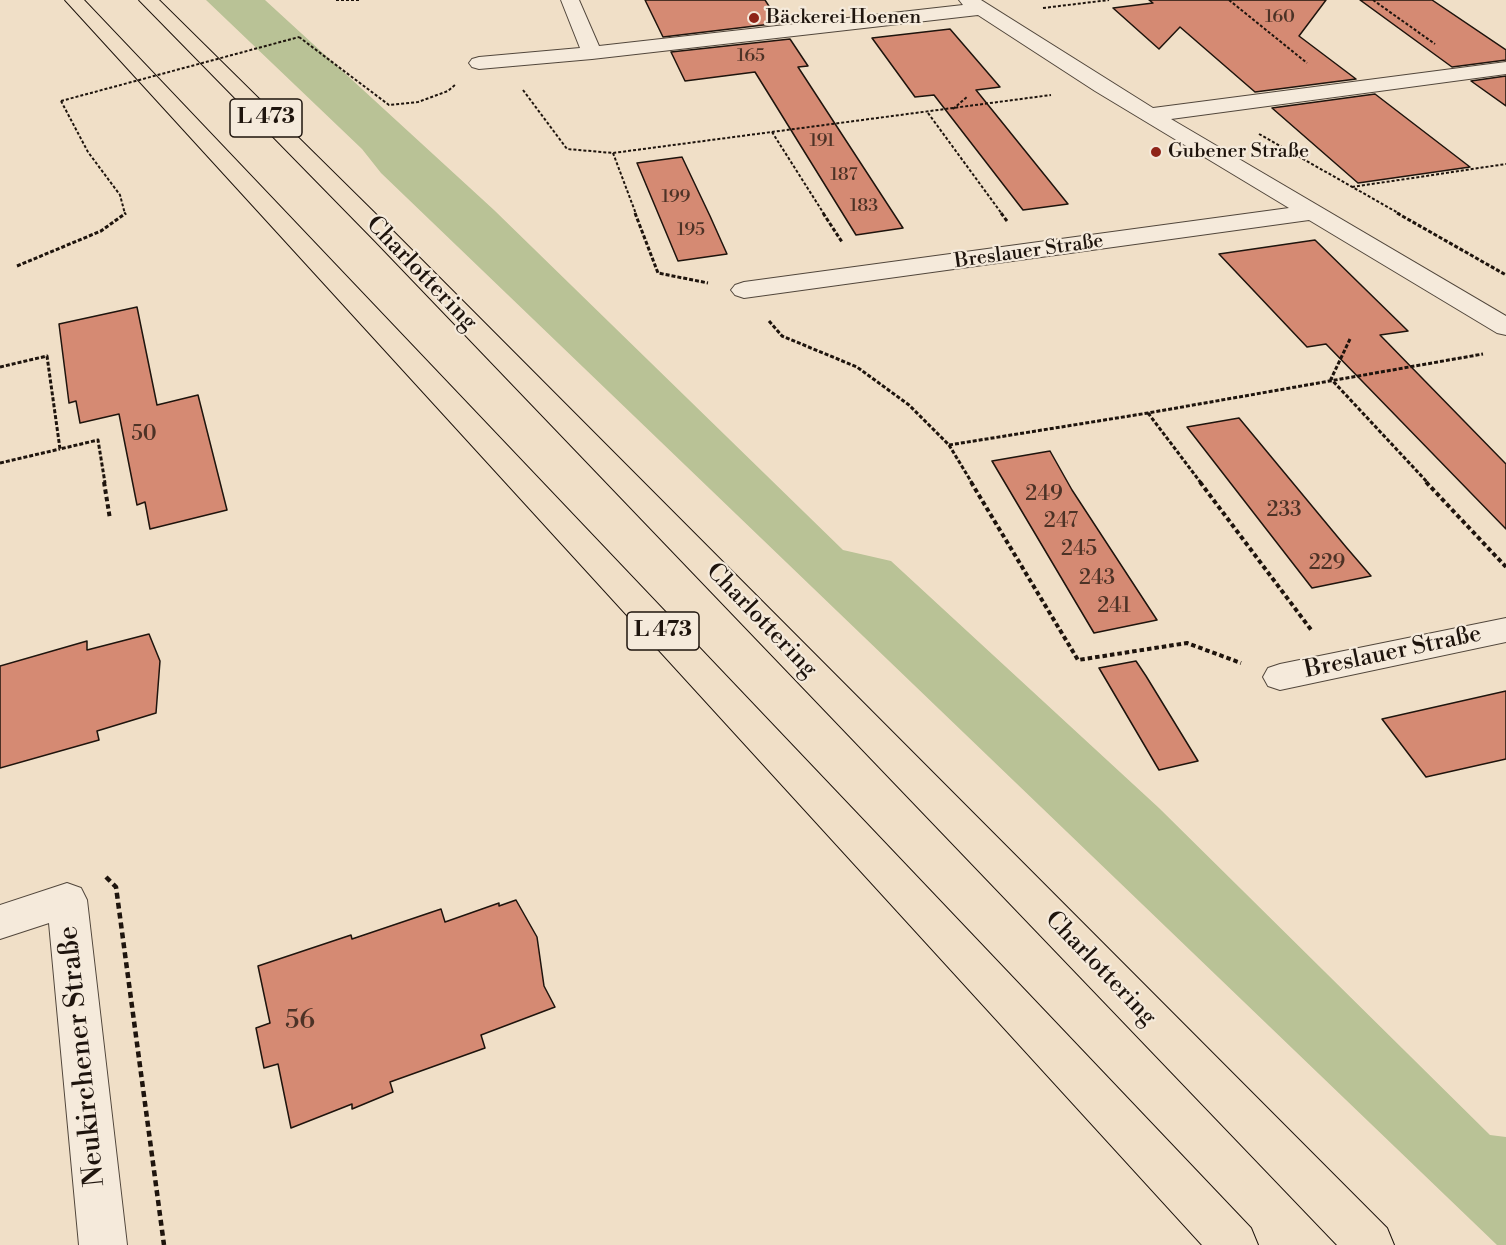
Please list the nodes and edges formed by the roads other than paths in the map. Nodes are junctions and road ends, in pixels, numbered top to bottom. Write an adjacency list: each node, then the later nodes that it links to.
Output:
1 (148, 0): 17 (highway, Charlottering / L 473)
2 (570, 0): 5 (street)
3 (76, 6): 16 (highway, L 473)
4 (978, 8): 5 (street); 8 (street)
5 (592, 53): 6 (street)
6 (479, 63)
7 (1506, 68): 8 (street)
8 (1149, 115): 9 (street)
9 (1313, 212): 10 (street, Breslauer Straße); 11 (street)
10 (744, 290)
11 (1506, 327)
12 (1506, 630): 13 (street, Breslauer Straße)
13 (1280, 678)
14 (0, 922): 15 (street, Neukirchener Straße)
15 (103, 1245)
16 (1234, 1245)
17 (1370, 1245)

